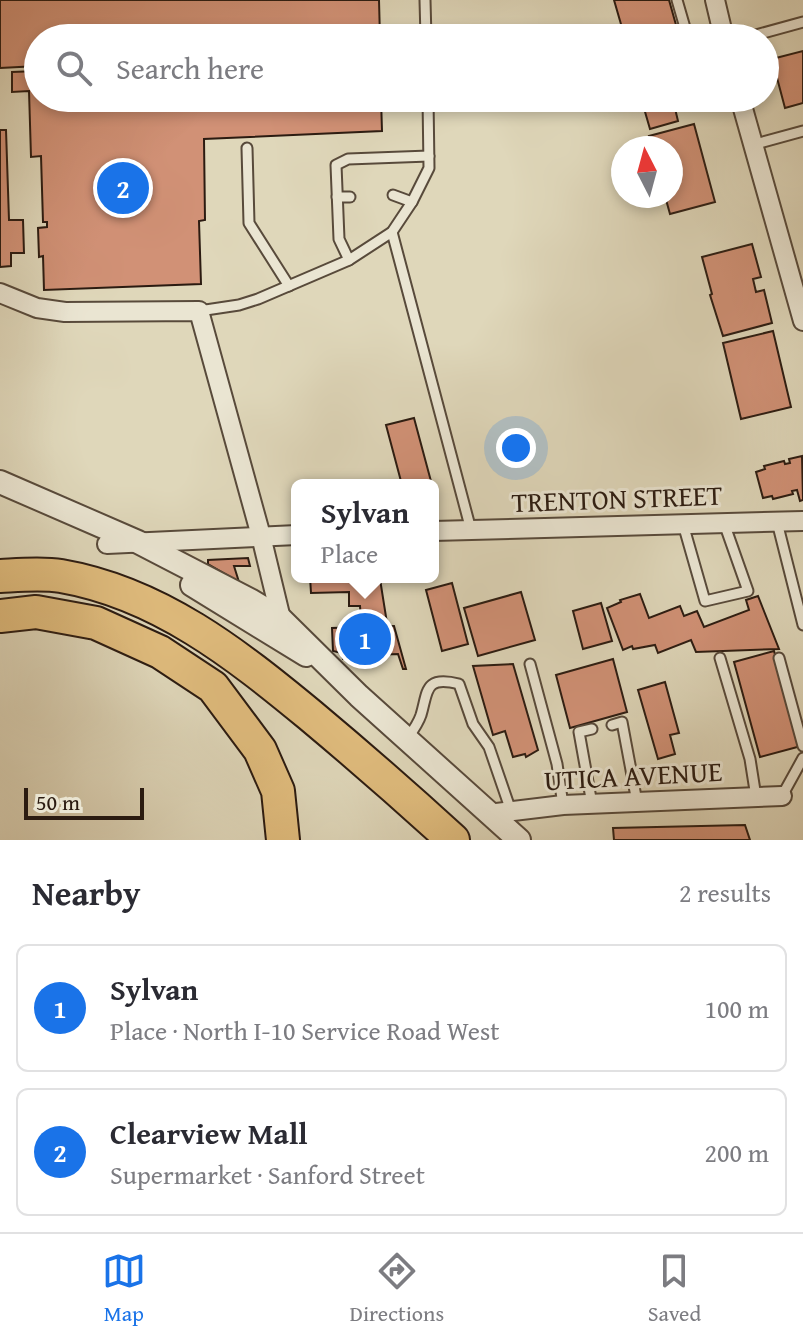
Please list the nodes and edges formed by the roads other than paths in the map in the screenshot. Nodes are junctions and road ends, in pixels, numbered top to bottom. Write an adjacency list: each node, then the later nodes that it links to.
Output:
1 (425, 0): 5 (lane)
2 (677, 0): 6 (lane)
3 (715, 0): 7 (street)
4 (803, 22): 8 (lane)
5 (426, 24)
6 (684, 24)
7 (721, 24)
8 (779, 29)
9 (428, 112): 14 (lane)
10 (744, 112): 12 (street)
11 (803, 131): 12 (lane)
12 (752, 145): 24 (street)
13 (247, 148): 21 (lane)
14 (429, 156): 16 (lane); 18 (lane)
15 (393, 195): 18 (lane)
16 (337, 197): 17 (lane); 20 (lane)
17 (350, 197)
18 (412, 202): 19 (lane)
19 (392, 232): 20 (lane); 31 (lane)
20 (349, 260): 21 (lane)
21 (289, 286): 23 (lane)
22 (0, 293): 23 (street)
23 (199, 311): 34 (street)
24 (803, 321)
25 (0, 482): 35 (street)
26 (0, 499): 36 (street)
27 (803, 521): 28 (street, TRENTON STREET)
28 (777, 522): 29 (street, TRENTON STREET); 41 (lane)
29 (724, 523): 30 (street, TRENTON STREET); 30 (lane)
30 (683, 524): 31 (street, TRENTON STREET)
31 (471, 530): 32 (street, TRENTON STREET)
32 (439, 531)
33 (291, 535): 34 (street)
34 (261, 536): 35 (street); 40 (street)
35 (138, 542): 36 (street); 40 (street)
36 (107, 544): 42 (street)
37 (0, 562): 50 (highway)
38 (0, 576): 50 (highway)
39 (0, 616): 59 (highway)
40 (280, 618): 42 (street); 46 (street)
41 (803, 625)
42 (288, 645): 46 (street)
43 (720, 658): 54 (lane)
44 (779, 658): 51 (lane)
45 (530, 664): 57 (lane)
46 (337, 675): 49 (street)
47 (612, 725): 55 (lane)
48 (592, 729): 56 (lane)
49 (407, 740): 58 (street); 58 (lane)
50 (347, 746): 60 (highway)
51 (803, 746)
52 (803, 758): 53 (lane)
53 (782, 796): 54 (street, UTICA AVENUE)
54 (756, 797): 55 (street, UTICA AVENUE)
55 (637, 802): 56 (street, UTICA AVENUE)
56 (592, 804): 57 (street, UTICA AVENUE)
57 (563, 805): 58 (street, UTICA AVENUE)
58 (499, 813): 61 (street)
59 (283, 840)
60 (453, 840)
61 (519, 840)

